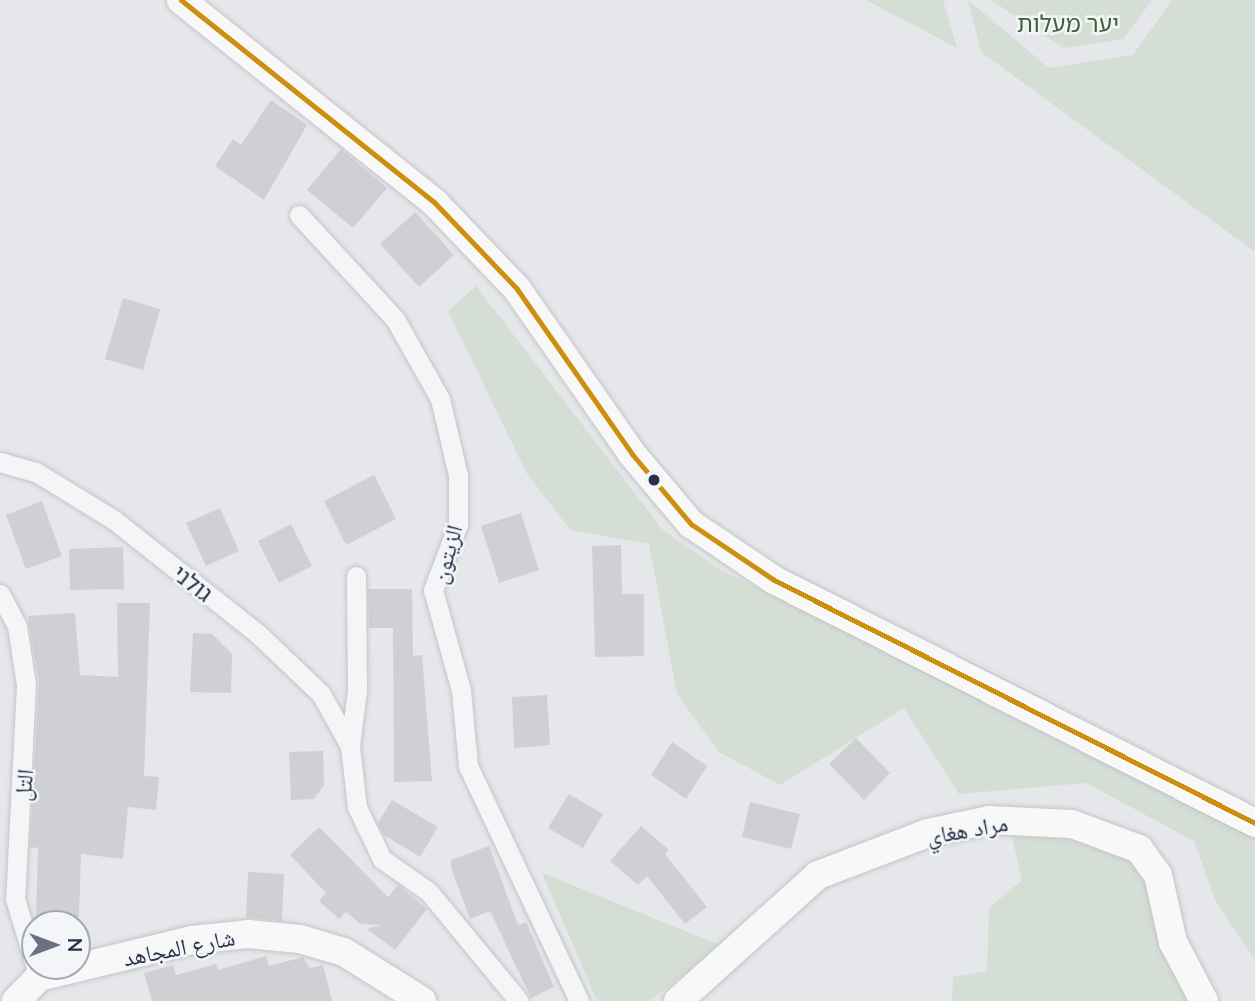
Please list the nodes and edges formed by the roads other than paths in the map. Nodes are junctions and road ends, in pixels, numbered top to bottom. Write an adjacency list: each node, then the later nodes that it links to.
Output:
1 (181, 0): 7 (main road)
2 (299, 215): 14 (street, الزيتون)
3 (0, 462): 6 (street, גולני)
4 (356, 576): 6 (street)
5 (0, 594): 8 (street, التل)
6 (350, 746): 13 (street)
7 (1255, 823)
8 (21, 918)
9 (91, 964): 12 (main road, شارع المجاهد)
10 (36, 980): 11 (main road)
11 (16, 1001)
12 (422, 1001)
13 (519, 1001)
14 (579, 1001)
15 (678, 1001): 16 (main road, مراد هغاي)
16 (1204, 1001)

